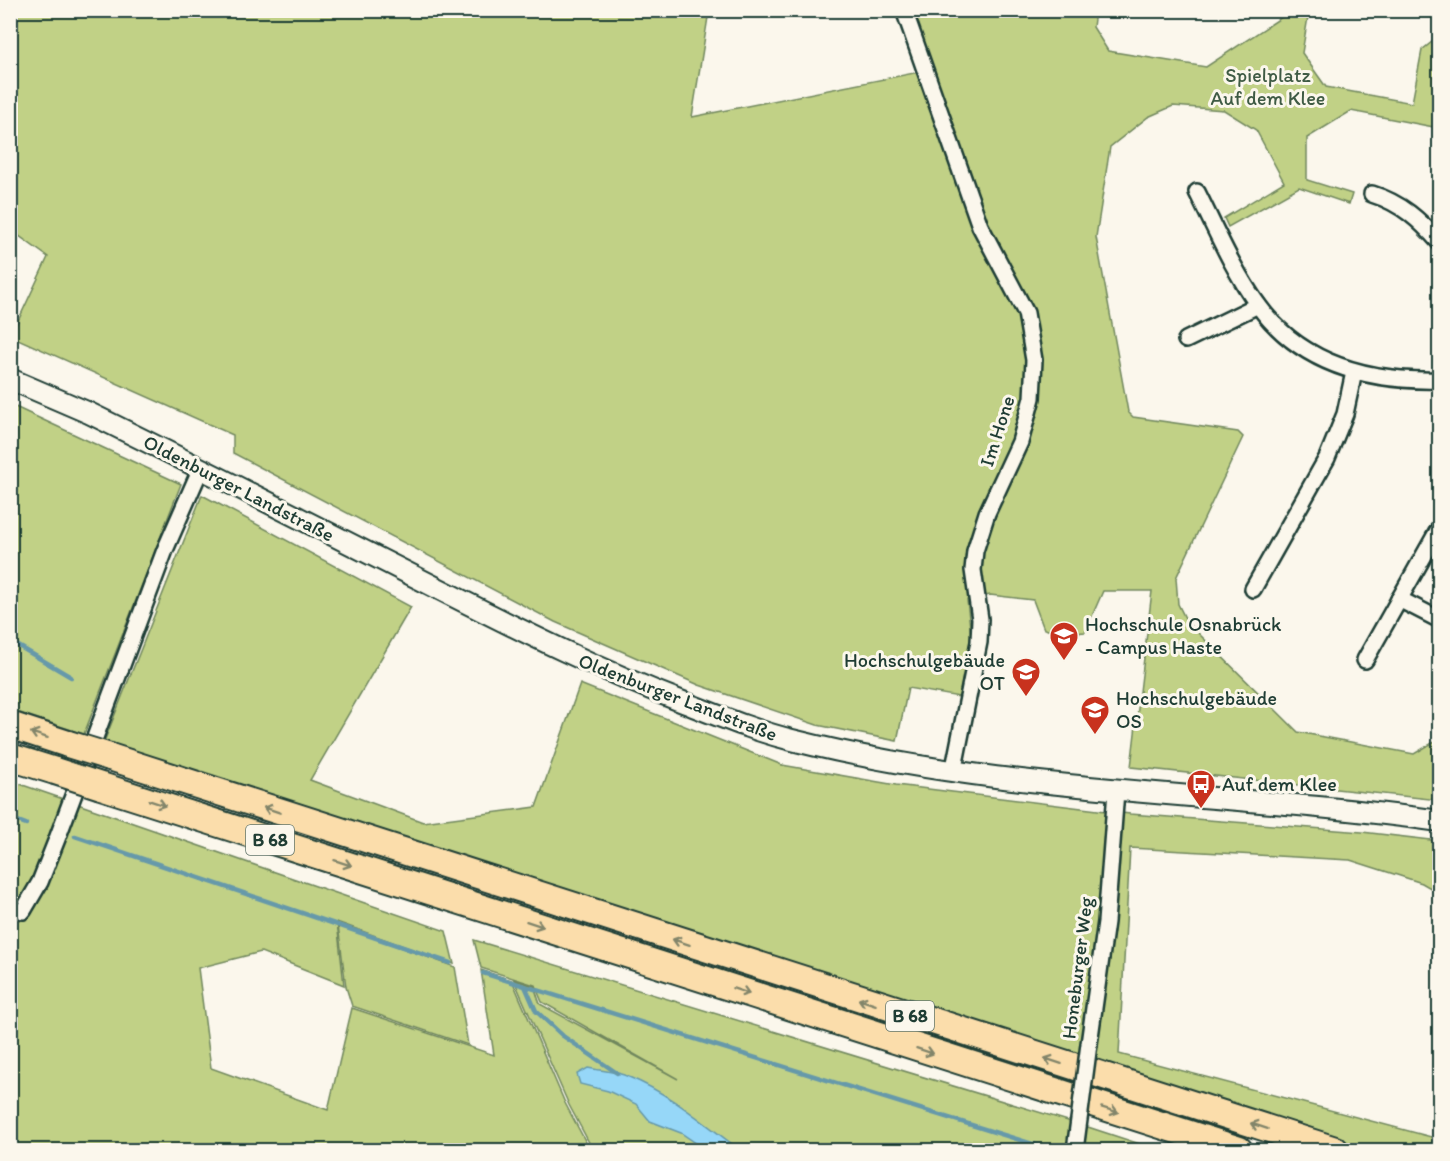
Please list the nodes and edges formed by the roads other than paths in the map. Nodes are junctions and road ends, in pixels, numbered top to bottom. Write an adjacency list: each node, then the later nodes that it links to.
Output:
1 (903, 10): 18 (street, Im Hone)
2 (1197, 192): 5 (street)
3 (1372, 194): 4 (street)
4 (1439, 242)
5 (1258, 305): 6 (street); 7 (street)
6 (1186, 340)
7 (1354, 372): 9 (street); 12 (street)
8 (10, 379): 10 (street, Oldenburger Landstraße)
9 (1440, 380)
10 (201, 468): 18 (street, Oldenburger Landstraße); 21 (street)
11 (1440, 527): 13 (street)
12 (1253, 589)
13 (1399, 599): 14 (street); 15 (street)
14 (1440, 620)
15 (1365, 660)
16 (10, 725): 24 (highway, B 68, one-way to 16, bridge)
17 (10, 757): 23 (highway, B 68, one-way to 23, bridge)
18 (953, 772): 19 (street, Oldenburger Landstraße)
19 (1116, 791): 20 (street, Oldenburger Landstraße); 22 (street, Honeburger Weg, bridge)
20 (1440, 821)
21 (23, 911)
22 (1075, 1150)
23 (1239, 1150)
24 (1335, 1150)

